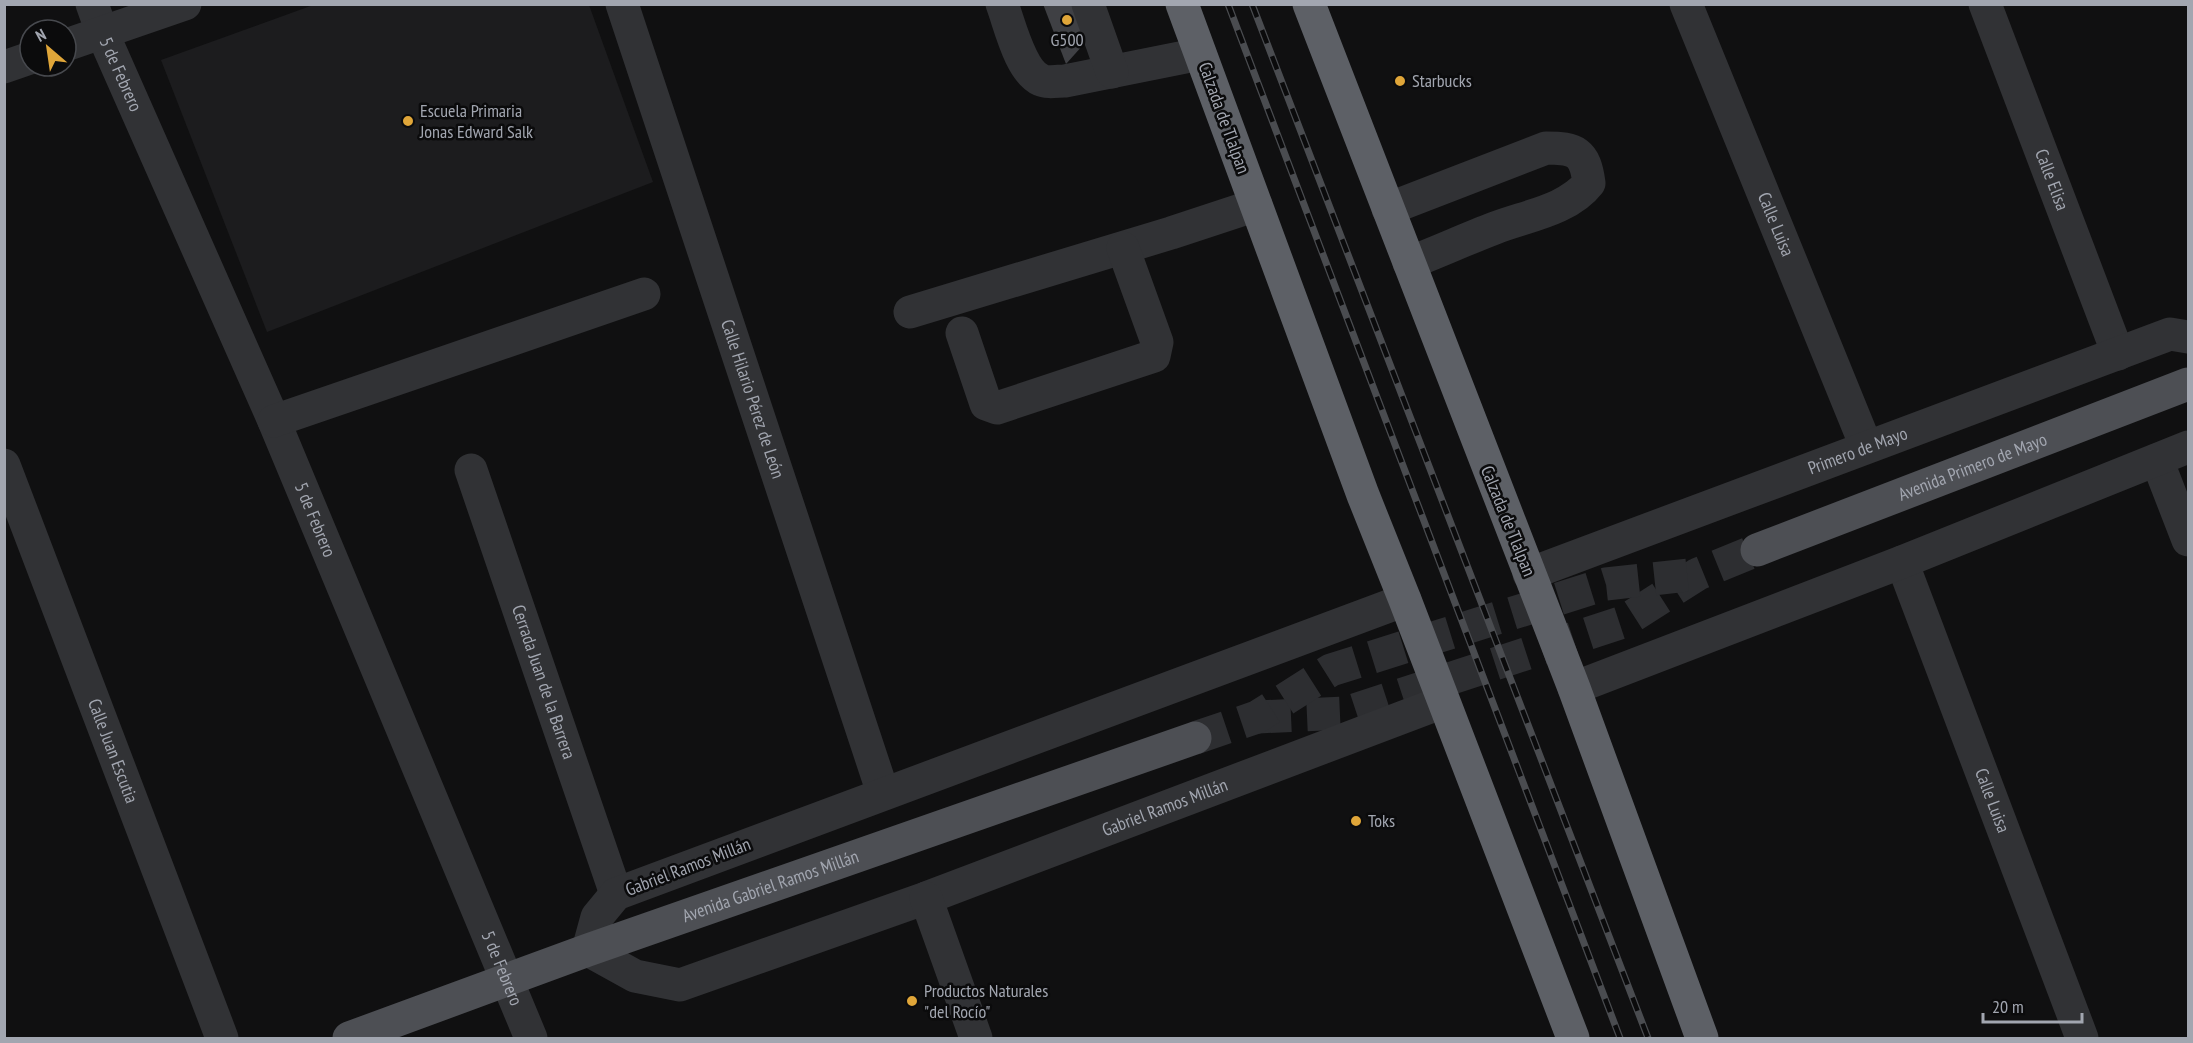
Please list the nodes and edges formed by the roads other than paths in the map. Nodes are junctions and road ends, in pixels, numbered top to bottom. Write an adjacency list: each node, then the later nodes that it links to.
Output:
1 (185, 4): 9 (street)
2 (622, 4): 37 (street, Calle Hilario Pérez de León)
3 (1002, 4): 12 (street)
4 (1088, 4): 12 (street)
5 (1182, 4): 11 (highway, Calzada de Tlalpan)
6 (1309, 4): 14 (highway, Calzada de Tlalpan)
7 (1686, 4): 24 (street, Calle Luisa)
8 (1985, 4): 21 (street, Calle Elisa)
9 (97, 18): 10 (street); 23 (street, 5 de Febrero)
10 (78, 35)
11 (1200, 54): 12 (street); 13 (highway, Calzada de Tlalpan)
12 (1112, 72)
13 (1256, 205): 15 (street); 33 (highway, Calzada de Tlalpan)
14 (1388, 209): 16 (highway, Calzada de Tlalpan); 16 (street)
15 (1123, 248): 18 (street); 19 (street)
16 (1409, 263): 32 (highway, Calzada de Tlalpan)
17 (644, 294): 23 (street)
18 (910, 312)
19 (962, 333)
20 (2188, 337): 21 (street, Primero de Mayo)
21 (2118, 354): 24 (street, Primero de Mayo)
22 (2188, 384): 30 (main road, Avenida Primero de Mayo)
23 (274, 421): 41 (street, 5 de Febrero)
24 (1866, 447): 32 (street, Primero de Mayo)
25 (2188, 447): 26 (street)
26 (2157, 459): 29 (street); 31 (street)
27 (4, 465): 42 (street, Calle Juan Escutia)
28 (471, 470): 38 (street, Cerrada Juan de la Barrera)
29 (2188, 540)
30 (1757, 550)
31 (1902, 562): 34 (street); 48 (street, Calle Luisa)
32 (1529, 574): 34 (highway, Calzada de Tlalpan)
33 (1405, 600): 35 (highway, Calzada de Tlalpan); 37 (street, Gabriel Ramos Millán)
34 (1574, 688): 47 (highway, Calzada de Tlalpan)
35 (1443, 702): 39 (street, Gabriel Ramos Millán); 46 (highway, Calzada de Tlalpan)
36 (1195, 738): 40 (main road, Avenida Gabriel Ramos Millán)
37 (883, 793): 38 (street, Gabriel Ramos Millán)
38 (616, 894): 40 (street, Gabriel Ramos Millán)
39 (926, 898): 40 (street, Gabriel Ramos Millán); 45 (street)
40 (588, 950): 41 (main road, Avenida Gabriel Ramos Millán)
41 (505, 980): 43 (main road, Avenida Gabriel Ramos Millán); 44 (street, 5 de Febrero)
42 (222, 1038)
43 (349, 1038)
44 (531, 1038)
45 (976, 1038)
46 (1573, 1038)
47 (1702, 1038)
48 (2082, 1038)

